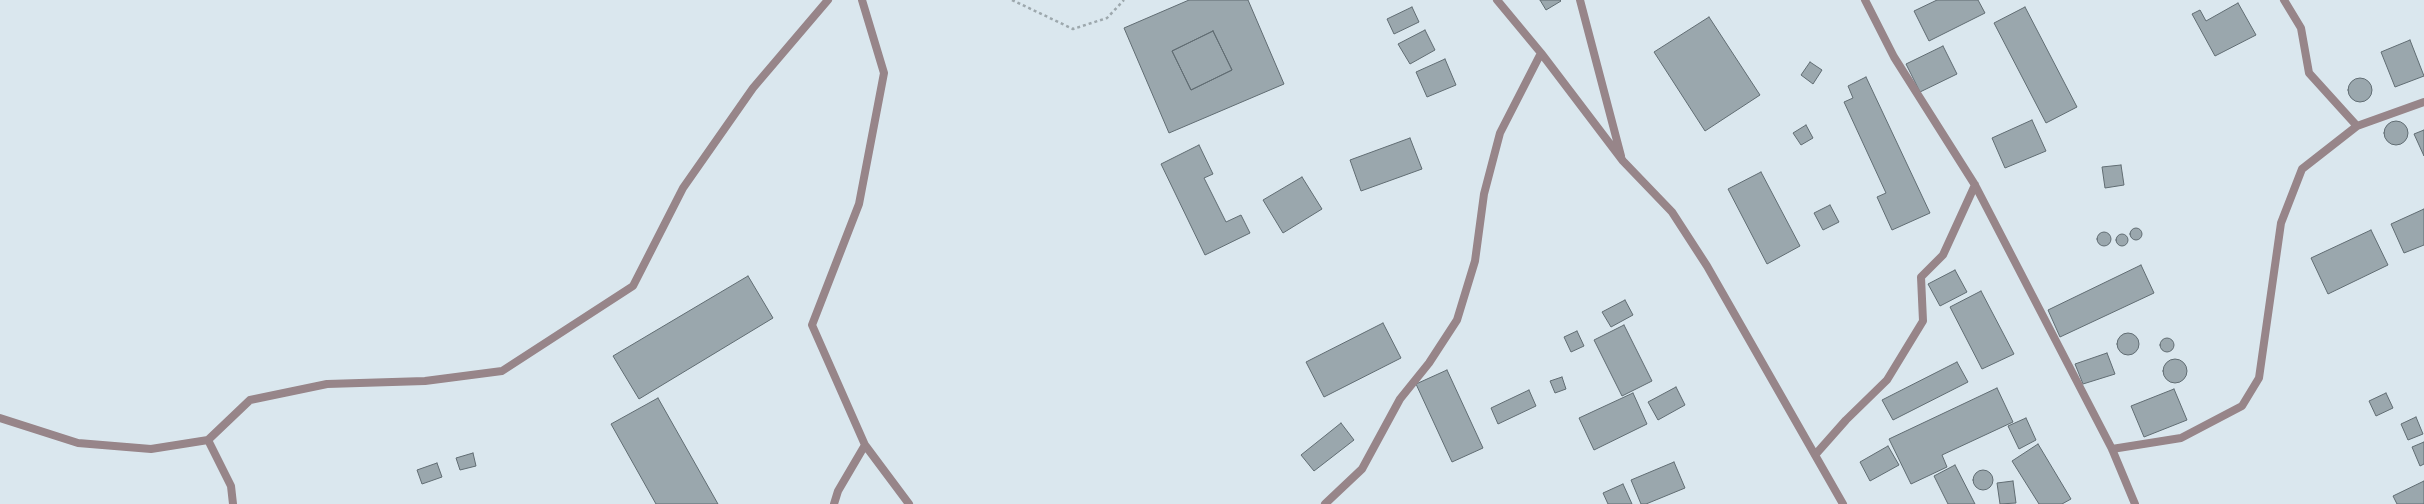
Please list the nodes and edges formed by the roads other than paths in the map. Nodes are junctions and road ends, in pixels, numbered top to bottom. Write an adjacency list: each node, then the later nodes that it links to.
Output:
1 (828, 0): 13 (street)
2 (862, 0): 14 (street)
3 (1497, 0): 7 (street)
4 (1580, 0): 10 (street)
5 (1865, 0): 11 (street)
6 (2284, 0): 9 (street)
7 (1541, 52): 10 (street); 20 (street)
8 (2424, 102): 9 (street)
9 (2357, 126): 15 (street)
10 (1622, 161): 16 (street)
11 (1975, 185): 15 (street); 16 (street)
12 (0, 418): 13 (street)
13 (208, 440): 17 (street)
14 (865, 445): 18 (street); 19 (street)
15 (2112, 449): 22 (street)
16 (1815, 456): 21 (street)
17 (234, 504)
18 (834, 504)
19 (909, 504)
20 (1325, 504)
21 (1844, 504)
22 (2135, 504)

